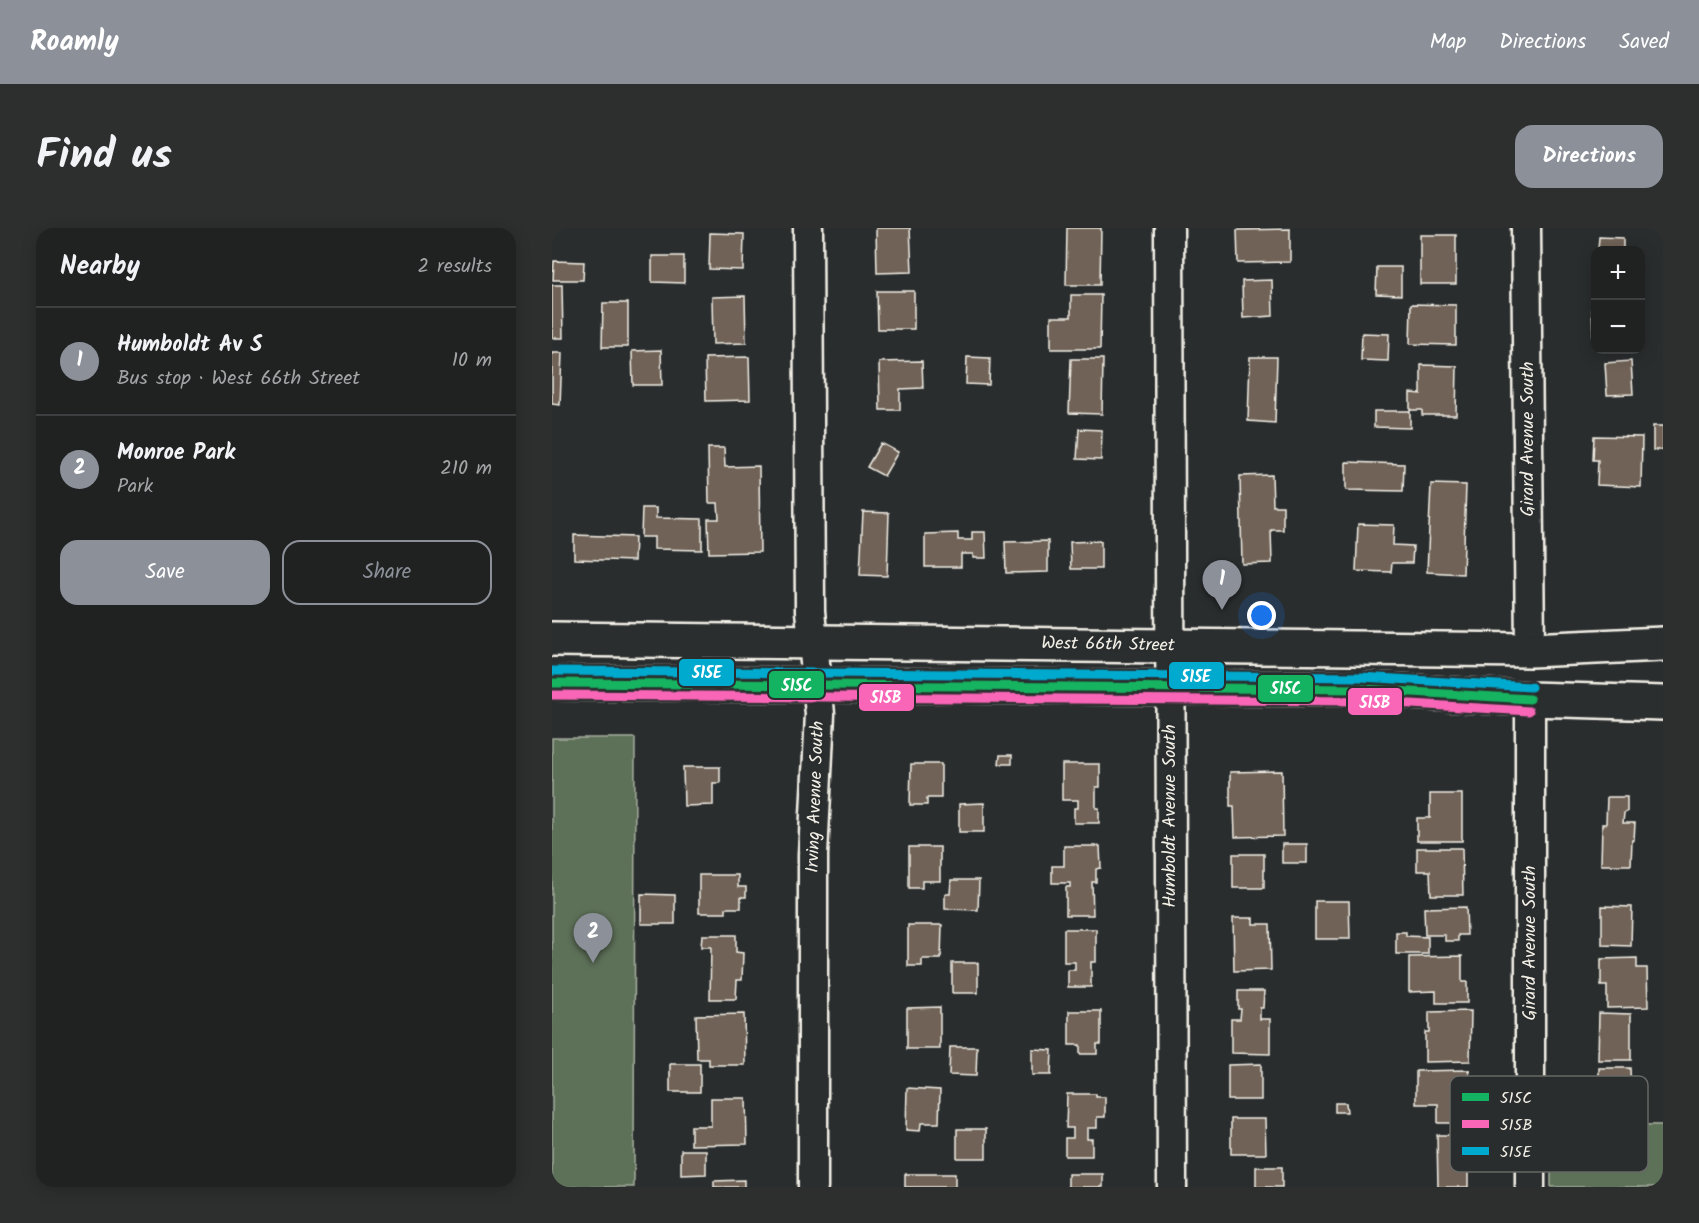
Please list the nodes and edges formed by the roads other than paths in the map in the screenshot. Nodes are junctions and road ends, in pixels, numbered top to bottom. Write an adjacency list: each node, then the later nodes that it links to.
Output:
1 (808, 228): 5 (street, Irving Avenue South)
2 (1169, 228): 7 (street, Humboldt Avenue South)
3 (1526, 228): 8 (street, Girard Avenue South)
4 (552, 639): 5 (main road, West 66th Street)
5 (813, 641): 7 (main road, West 66th Street); 10 (street, Irving Avenue South)
6 (1663, 644): 8 (main road, West 66th Street)
7 (1170, 646): 8 (main road, West 66th Street); 11 (street, Humboldt Avenue South)
8 (1530, 650)
9 (552, 682): 10 (main road)
10 (817, 685): 11 (main road); 15 (street, Irving Avenue South)
11 (1169, 688): 12 (main road); 16 (street, Humboldt Avenue South)
12 (1530, 699): 13 (main road); 14 (street, Girard Avenue South)
13 (1663, 703)
14 (1530, 1076)
15 (813, 1187)
16 (1172, 1187)

